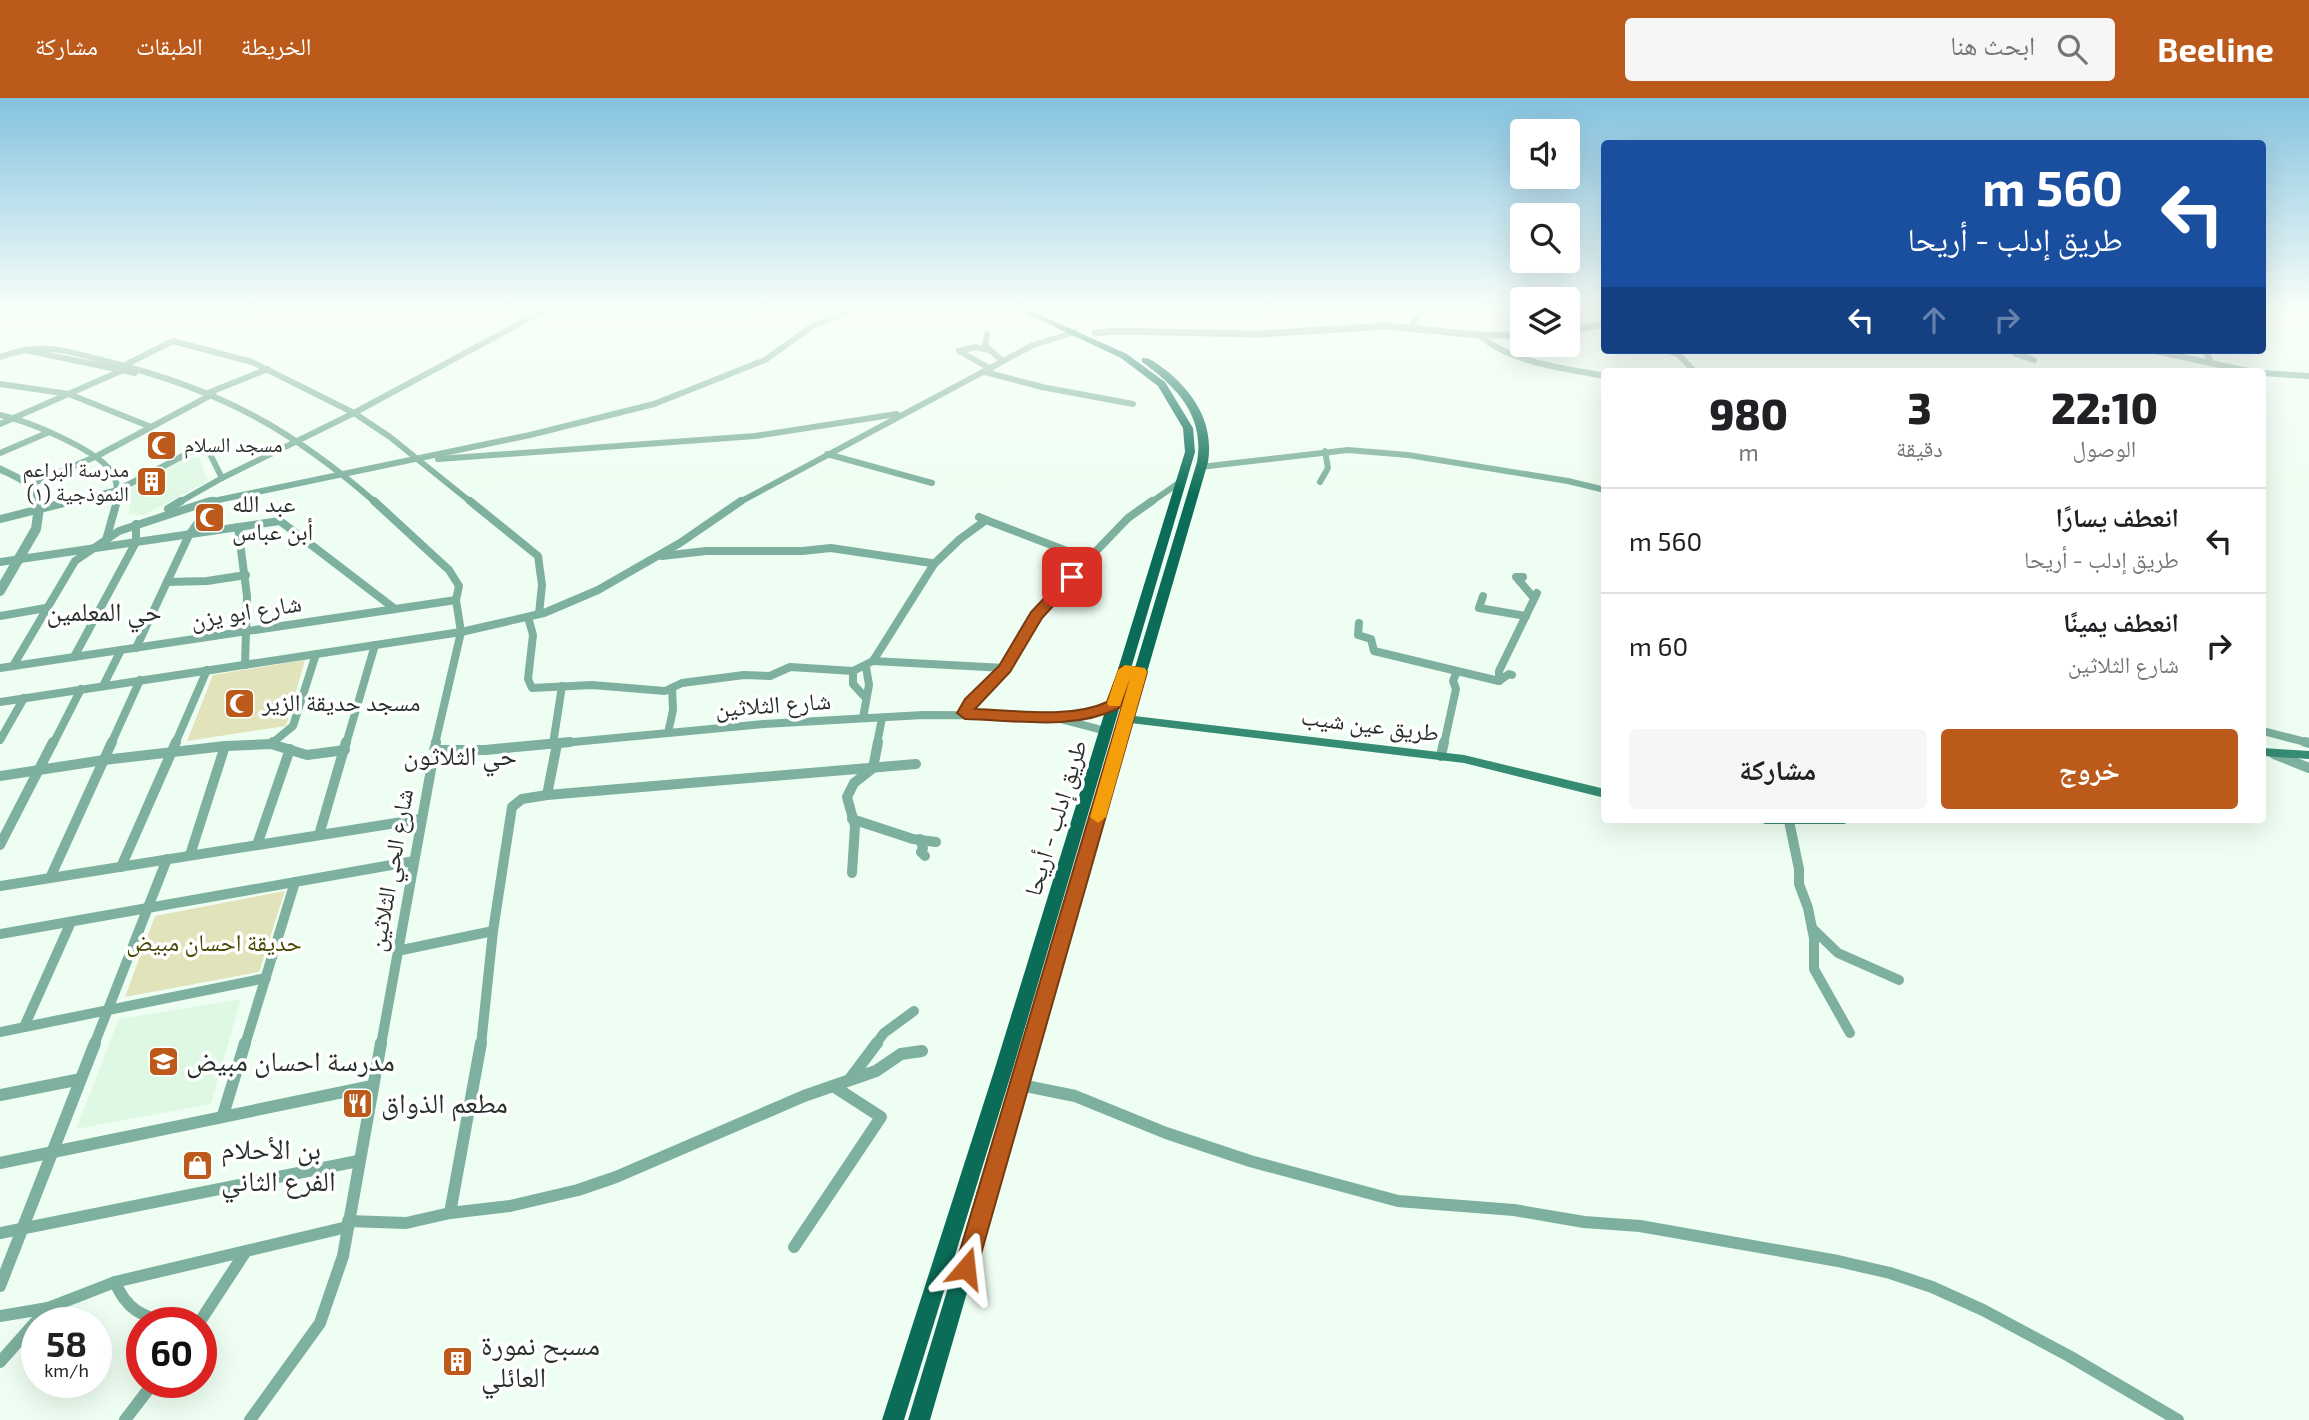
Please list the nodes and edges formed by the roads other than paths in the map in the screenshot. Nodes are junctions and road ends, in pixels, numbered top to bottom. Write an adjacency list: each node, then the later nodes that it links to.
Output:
1 (118, 372): 14 (street)
2 (139, 372): 15 (street, شارع الحي الثلاثين)
3 (262, 372): 15 (street)
4 (273, 372): 18 (street)
5 (431, 372): 18 (street)
6 (736, 372): 29 (street)
7 (987, 372): 17 (street)
8 (990, 372): 16 (street)
9 (1145, 372): 34 (main road, طريق إدلب - أريحا)
10 (1162, 372): 30 (main road, طريق إدلب - أريحا)
11 (2266, 373): 12 (street)
12 (2309, 376)
13 (0, 384): 14 (street)
14 (69, 394): 20 (street); 22 (street)
15 (211, 394): 22 (street); 24 (street, شارع الحي الثلاثين)
16 (1133, 404)
17 (908, 412): 27 (street); 29 (street)
18 (354, 413): 24 (street); 29 (street)
19 (0, 415): 20 (street)
20 (16, 418): 21 (street); 23 (street)
21 (0, 424)
22 (152, 427): 28 (street)
23 (47, 433): 26 (street); 28 (street)
24 (299, 441): 32 (street, شارع الحي الثلاثين); 33 (street)
25 (1325, 451): 30 (street); 35 (street); 38 (street)
26 (0, 453)
27 (827, 454): 36 (street); 51 (street)
28 (97, 456): 37 (street); 39 (street)
29 (415, 460): 32 (street); 65 (street)
30 (1200, 467): 84 (main road, طريق إدلب - أريحا)
31 (0, 469): 37 (street)
32 (339, 474): 40 (street); 62 (street, شارع الحي الثلاثين)
33 (222, 478): 39 (street); 43 (street)
34 (1180, 482): 53 (street); 84 (main road, طريق إدلب - أريحا)
35 (1320, 482)
36 (932, 483)
37 (29, 485): 41 (street)
38 (1601, 489)
39 (118, 490): 41 (street); 47 (street)
40 (214, 500): 43 (street); 46 (street)
41 (42, 509): 42 (street); 52 (street)
42 (0, 519)
43 (148, 520): 44 (street)
44 (136, 524): 47 (street); 48 (street)
45 (237, 527): 46 (street); 57 (street); 64 (street)
46 (189, 535): 48 (street); 59 (street)
47 (106, 540): 49 (street)
48 (135, 542): 49 (street); 76 (street)
49 (96, 547): 52 (street); 63 (street)
50 (1053, 555): 56 (street)
51 (656, 556): 55 (street); 65 (street)
52 (19, 558): 54 (street); 60 (street)
53 (1088, 559): 55 (street); 56 (street)
54 (0, 562)
55 (934, 564): 77 (street)
56 (1080, 568): 81 (street)
57 (246, 575): 59 (street); 70 (street)
58 (1523, 577): 67 (street)
59 (167, 582): 73 (street)
60 (0, 591)
61 (1483, 596): 67 (street)
62 (456, 600): 64 (street, شارع ابو يزن); 71 (street, شارع الحي الثلاثين)
63 (46, 608): 66 (street); 79 (street)
64 (395, 609): 70 (street, شارع ابو يزن)
65 (540, 614): 68 (street)
66 (0, 616)
67 (1526, 616): 88 (street)
68 (528, 617): 71 (street); 90 (street)
69 (1359, 623): 85 (street)
70 (249, 631): 73 (street, شارع ابو يزن); 78 (street)
71 (461, 632): 72 (street); 112 (street, شارع الحي الثلاثين)
72 (375, 645): 75 (street); 111 (street)
73 (136, 648): 74 (street, شارع ابو يزن)
74 (121, 650): 76 (street, شارع ابو يزن); 89 (street)
75 (316, 654): 78 (street); 107 (street)
76 (74, 657): 79 (street, شارع ابو يزن)
77 (870, 664): 81 (street); 83 (street); 93 (street)
78 (245, 665): 82 (street)
79 (13, 666): 80 (street, شارع ابو يزن)
80 (0, 668)
81 (1005, 668): 97 (street)
82 (207, 670): 87 (street); 113 (street)
83 (853, 671): 91 (street); 93 (street)
84 (1132, 671): 96 (main road, طريق إدلب - أريحا); 101 (main road, طريق إدلب - أريحا)
85 (1457, 671): 88 (street); 116 (street)
86 (1512, 676): 88 (street)
87 (139, 680): 89 (street); 117 (street)
88 (1499, 681)
89 (103, 686): 92 (street)
90 (562, 686): 91 (street); 108 (street)
91 (672, 688): 104 (street)
92 (81, 689): 94 (street); 121 (street)
93 (864, 696): 99 (street)
94 (24, 698): 95 (street); 105 (street)
95 (0, 702)
96 (1114, 705): 98 (street, شارع الثلاثين); 102 (main road, طريق إدلب - أريحا)
97 (965, 713): 98 (street, شارع الثلاثين); 100 (street, شارع الثلاثين)
98 (1031, 715): 102 (street)
99 (863, 718): 100 (street, شارع الثلاثين); 104 (street, شارع الثلاثين)
100 (881, 718): 119 (street)
101 (1126, 719): 116 (main road, طريق عين شيب); 158 (main road, طريق إدلب - أريحا)
102 (1106, 731): 184 (main road, طريق إدلب - أريحا)
103 (2266, 732): 106 (street)
104 (668, 733): 108 (street, شارع الثلاثين)
105 (0, 740)
106 (2309, 743)
107 (271, 744): 109 (street); 110 (street)
108 (555, 744): 112 (street, شارع الثلاثين); 124 (street)
109 (225, 746): 113 (street); 133 (street)
110 (290, 749): 111 (street); 132 (street)
111 (345, 750): 128 (street)
112 (434, 750): 125 (street, شارع الحي الثلاثين)
113 (173, 751): 117 (street); 137 (street)
114 (2266, 752): 115 (main road); 120 (street)
115 (2309, 755)
116 (1441, 756): 123 (main road, طريق عين شيب)
117 (104, 760): 121 (street); 139 (street)
118 (916, 764): 119 (street)
119 (873, 768): 124 (street); 126 (street)
120 (2309, 768)
121 (39, 770): 122 (street); 131 (street)
122 (0, 776)
123 (1601, 793)
124 (547, 795): 145 (street)
125 (421, 819): 128 (street); 136 (street, شارع الحي الثلاثين)
126 (852, 819): 129 (street); 138 (street)
127 (1789, 823): 144 (street)
128 (319, 835): 132 (street)
129 (920, 839): 130 (street); 134 (street)
130 (936, 842)
131 (0, 845)
132 (257, 845): 133 (street)
133 (190, 856): 135 (street)
134 (925, 856)
135 (167, 859): 137 (street); 142 (street)
136 (414, 861): 140 (street); 147 (street, شارع الحي الثلاثين)
137 (121, 867): 139 (street)
138 (852, 873)
139 (50, 878): 141 (street)
140 (295, 882): 142 (street); 148 (street)
141 (0, 886)
142 (150, 908): 143 (street); 150 (street)
143 (71, 922): 146 (street); 152 (street)
144 (1812, 928): 149 (street); 154 (street)
145 (494, 931): 147 (street); 166 (street)
146 (0, 934)
147 (397, 951): 159 (street, شارع الحي الثلاثين)
148 (267, 978): 150 (street); 162 (street)
149 (1899, 980)
150 (109, 1011): 152 (street); 156 (street)
151 (914, 1011): 157 (street)
152 (24, 1027): 153 (street)
153 (0, 1032)
154 (1850, 1033)
155 (922, 1051): 157 (street)
156 (81, 1079): 161 (street); 163 (street)
157 (849, 1081): 160 (street)
158 (1021, 1085): 185 (main road, طريق إدلب - أريحا); 186 (street)
159 (372, 1086): 162 (street); 164 (street, شارع الحي الثلاثين)
160 (833, 1086): 166 (street); 170 (street)
161 (0, 1095)
162 (223, 1115): 163 (street)
163 (52, 1153): 165 (street); 168 (street)
164 (358, 1161): 167 (street, شارع الحي الثلاثين); 168 (street)
165 (0, 1163)
166 (450, 1213): 167 (street)
167 (348, 1224): 171 (street); 183 (street, شارع الحي الثلاثين)
168 (22, 1228): 169 (street); 173 (street)
169 (0, 1233)
170 (794, 1247)
171 (246, 1251): 172 (street); 176 (street)
172 (114, 1282): 174 (street); 175 (street)
173 (0, 1286)
174 (51, 1307)
175 (129, 1307)
176 (210, 1307)
177 (21, 1312): 178 (street)
178 (0, 1316)
179 (21, 1338): 180 (street)
180 (0, 1362)
181 (142, 1398): 182 (street)
182 (125, 1420)
183 (250, 1420)
184 (893, 1420)
185 (919, 1420)
186 (2178, 1420)

